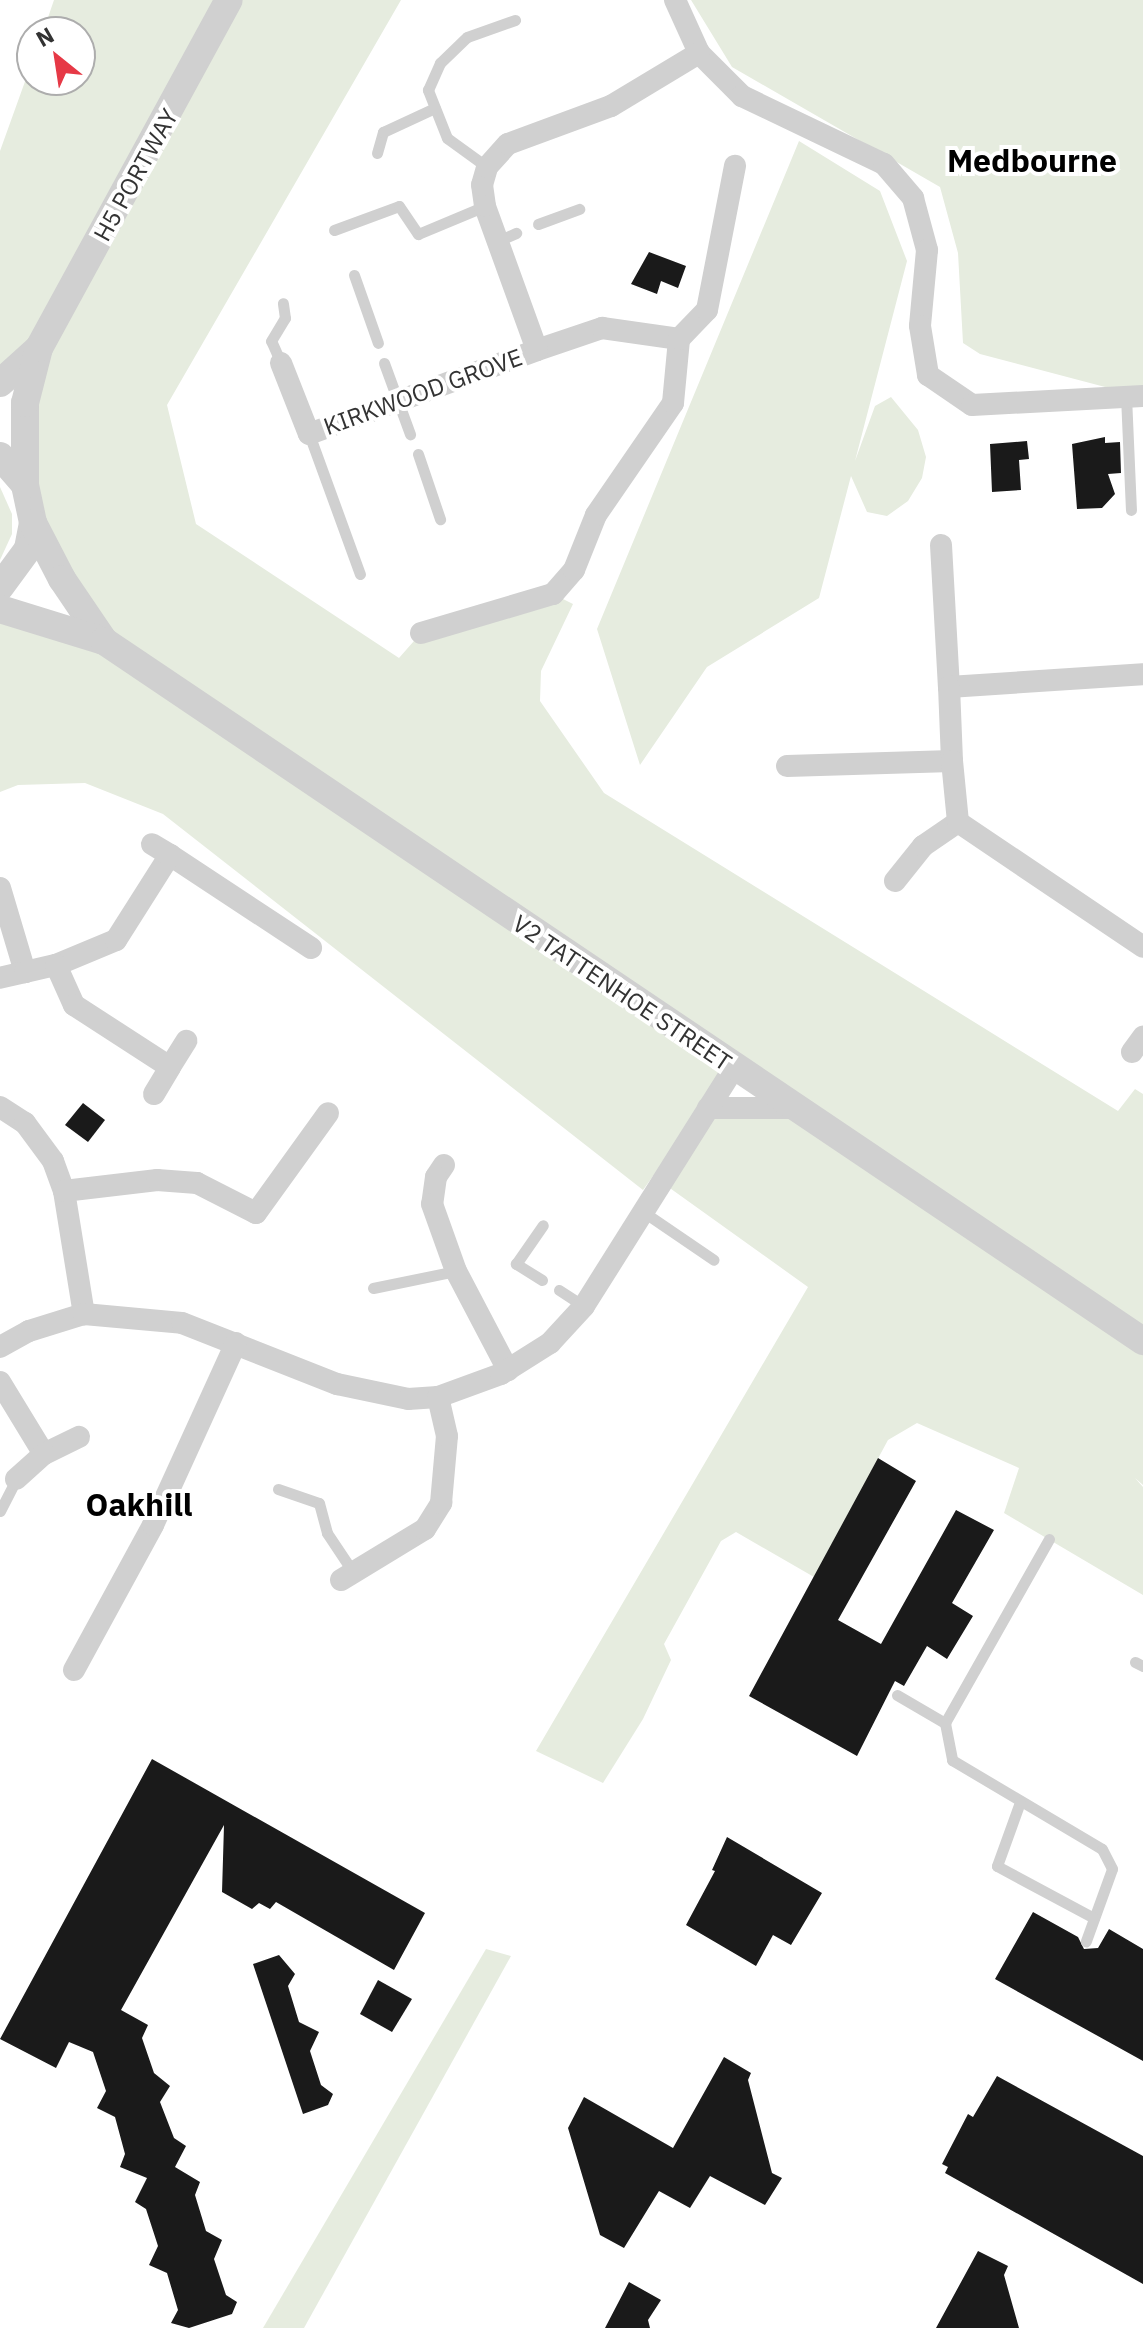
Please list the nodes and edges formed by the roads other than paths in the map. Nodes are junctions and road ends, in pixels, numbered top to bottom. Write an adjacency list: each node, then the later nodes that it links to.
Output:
1 (229, 0): 17 (street, H5 PORTWAY)
2 (675, 0): 4 (street)
3 (515, 20): 5 (lane)
4 (699, 53): 8 (street); 22 (street)
5 (435, 108): 6 (lane); 8 (lane)
6 (377, 153)
7 (735, 166): 15 (street)
8 (487, 167): 9 (street, KIRKWOOD GROVE)
9 (485, 206): 12 (lane); 18 (street, KIRKWOOD GROVE)
10 (579, 209): 11 (lane)
11 (538, 224)
12 (334, 230)
13 (354, 275): 16 (lane)
14 (283, 303): 19 (lane)
15 (679, 339): 18 (street, KIRKWOOD GROVE); 36 (street)
16 (378, 343)
17 (39, 348): 21 (street, H5 PORTWAY); 28 (street, H5 PORTWAY)
18 (537, 350): 23 (street, KIRKWOOD GROVE)
19 (281, 363): 24 (street)
20 (384, 363): 23 (lane)
21 (0, 383)
22 (1134, 396): 29 (lane)
23 (398, 402): 24 (street, KIRKWOOD GROVE); 25 (lane)
24 (309, 434): 33 (lane)
25 (410, 434)
26 (418, 454): 30 (lane)
27 (0, 456): 28 (street)
28 (25, 485): 31 (street, H5 PORTWAY)
29 (1131, 510)
30 (440, 519)
31 (33, 523): 34 (street); 37 (street, V2 TATTENHOE STREET)
32 (941, 545): 39 (street)
33 (360, 574)
34 (0, 587)
35 (0, 609): 37 (street, V2 TATTENHOE STREET)
36 (421, 633)
37 (104, 641): 52 (street, V2 TATTENHOE STREET)
38 (1143, 674): 39 (street)
39 (949, 687): 40 (street)
40 (952, 761): 41 (street); 42 (street)
41 (787, 766)
42 (958, 822): 43 (street); 45 (street)
43 (895, 881)
44 (0, 888): 48 (street)
45 (1143, 947)
46 (311, 948): 47 (street)
47 (56, 965): 48 (street); 51 (street)
48 (25, 972): 49 (street)
49 (0, 978)
50 (186, 1041): 51 (street)
51 (170, 1067): 53 (street)
52 (734, 1068): 55 (street); 56 (street, V2 TATTENHOE STREET)
53 (154, 1094)
54 (0, 1107): 59 (street)
55 (708, 1108): 56 (street); 60 (street)
56 (793, 1108): 69 (street, V2 TATTENHOE STREET)
57 (328, 1113): 59 (street)
58 (444, 1165): 63 (street)
59 (64, 1191): 68 (street)
60 (645, 1213): 62 (lane); 67 (street)
61 (543, 1225): 64 (lane)
62 (714, 1260)
63 (456, 1271): 65 (lane); 72 (street)
64 (542, 1280)
65 (373, 1288)
66 (559, 1290): 67 (lane)
67 (584, 1306): 72 (street)
68 (84, 1314): 70 (street); 71 (street)
69 (1143, 1341)
70 (236, 1343): 74 (street); 82 (street)
71 (0, 1347)
72 (508, 1370): 74 (street)
73 (0, 1382): 76 (street)
74 (438, 1397): 81 (street)
75 (79, 1437): 76 (street)
76 (44, 1454): 77 (street)
77 (16, 1479): 79 (lane)
78 (278, 1489): 81 (lane)
79 (0, 1511)
80 (1049, 1539): 84 (lane)
81 (347, 1576)
82 (74, 1670)
83 (897, 1695): 84 (lane)
84 (945, 1723): 85 (lane)
85 (1020, 1802): 86 (lane); 86 (lane)
86 (1094, 1918): 87 (lane)
87 (1086, 1941)

